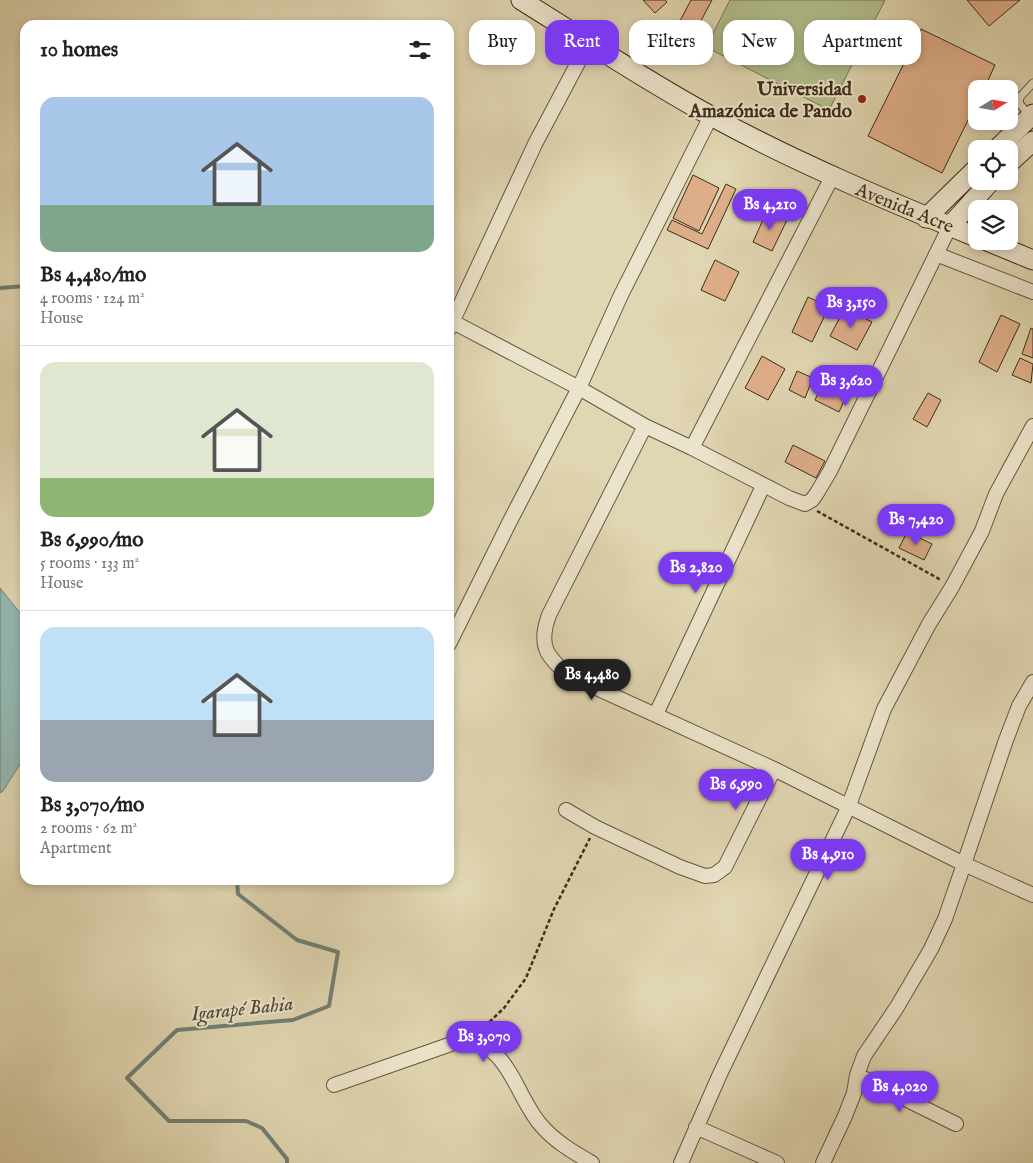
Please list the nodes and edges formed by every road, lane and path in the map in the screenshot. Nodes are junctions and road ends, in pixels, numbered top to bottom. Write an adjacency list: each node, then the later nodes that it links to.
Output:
1 (521, 0): 2 (main road, Avenida Acre)
2 (553, 20)
3 (619, 60): 6 (main road, Avenida Acre)
4 (577, 65): 21 (street)
5 (1033, 83): 7 (lane)
6 (711, 116): 11 (main road, Avenida Acre); 23 (street)
7 (1032, 116): 8 (main road)
8 (1007, 140)
9 (1033, 140): 10 (main road)
10 (1018, 154)
11 (832, 177): 14 (main road, Avenida Acre); 26 (street)
12 (968, 177): 14 (main road)
13 (983, 190): 15 (main road)
14 (926, 218): 15 (main road, Avenida Acre)
15 (950, 226): 16 (main road, Avenida Acre); 18 (street)
16 (968, 234)
17 (1009, 250): 19 (main road)
18 (936, 254): 20 (street); 28 (street)
19 (1033, 260)
20 (1033, 292)
21 (454, 320)
22 (454, 327): 23 (street)
23 (579, 388): 24 (street); 30 (street)
24 (645, 426): 26 (street); 32 (street)
25 (1033, 426): 29 (street)
26 (692, 448): 27 (street)
27 (763, 486): 28 (street); 32 (street)
28 (805, 504): 29 (path)
29 (952, 586): 34 (street)
30 (454, 634)
31 (1033, 682): 37 (street)
32 (656, 714): 33 (street)
33 (774, 769): 34 (street); 36 (street)
34 (848, 808): 37 (street); 43 (street)
35 (566, 810): 36 (street)
36 (595, 827): 39 (path)
37 (964, 864): 38 (street); 40 (street)
38 (1033, 895)
39 (469, 1041): 41 (street); 44 (street)
40 (857, 1075): 42 (street); 47 (street)
41 (334, 1086)
42 (956, 1124)
43 (696, 1127): 45 (street); 46 (street)
44 (592, 1163)
45 (681, 1163)
46 (777, 1163)
47 (822, 1163)

